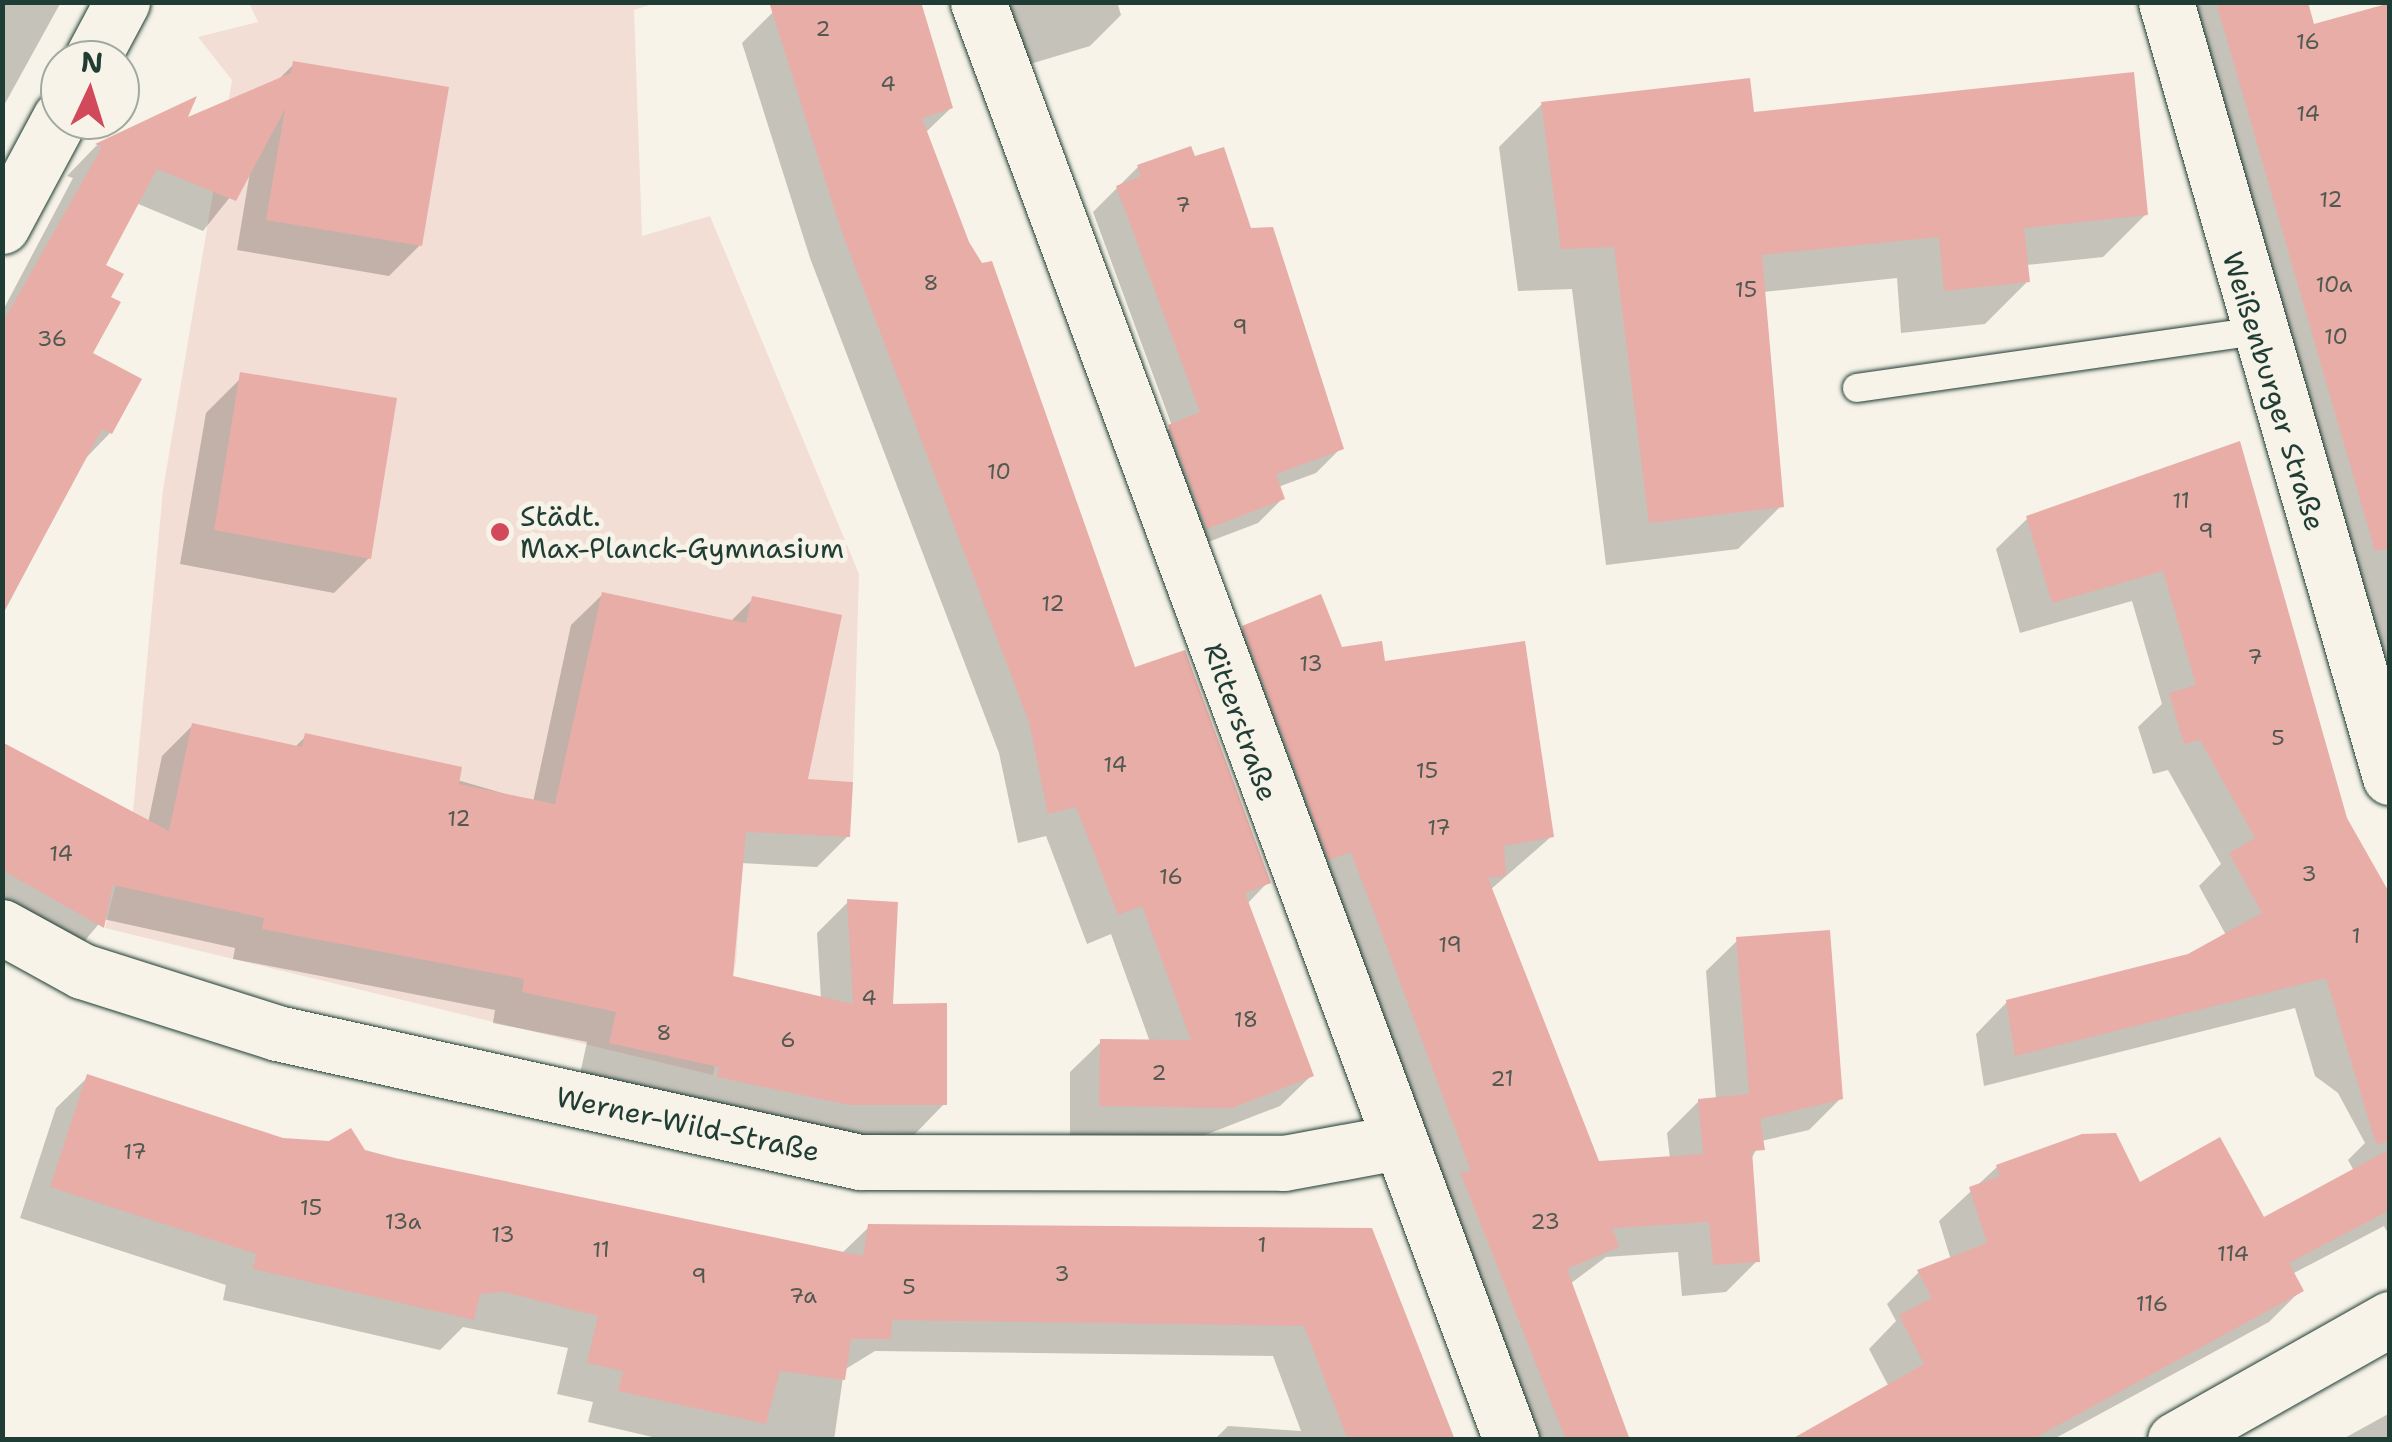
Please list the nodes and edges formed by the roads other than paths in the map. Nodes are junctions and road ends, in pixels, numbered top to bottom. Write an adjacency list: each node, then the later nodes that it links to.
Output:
1 (122, 2): 4 (street)
2 (978, 2): 11 (street, Ritterstraße)
3 (2166, 2): 7 (street, Weißenburger Straße)
4 (102, 40)
5 (48, 140): 6 (street)
6 (2, 226)
7 (2256, 332): 8 (lane); 9 (street, Weißenburger Straße)
8 (1857, 388)
9 (2390, 777)
10 (2, 926): 11 (street, Werner-Wild-Straße)
11 (1398, 1142): 13 (street, Ritterstraße)
12 (2390, 1318): 14 (street)
13 (1511, 1440)
14 (2175, 1440)

